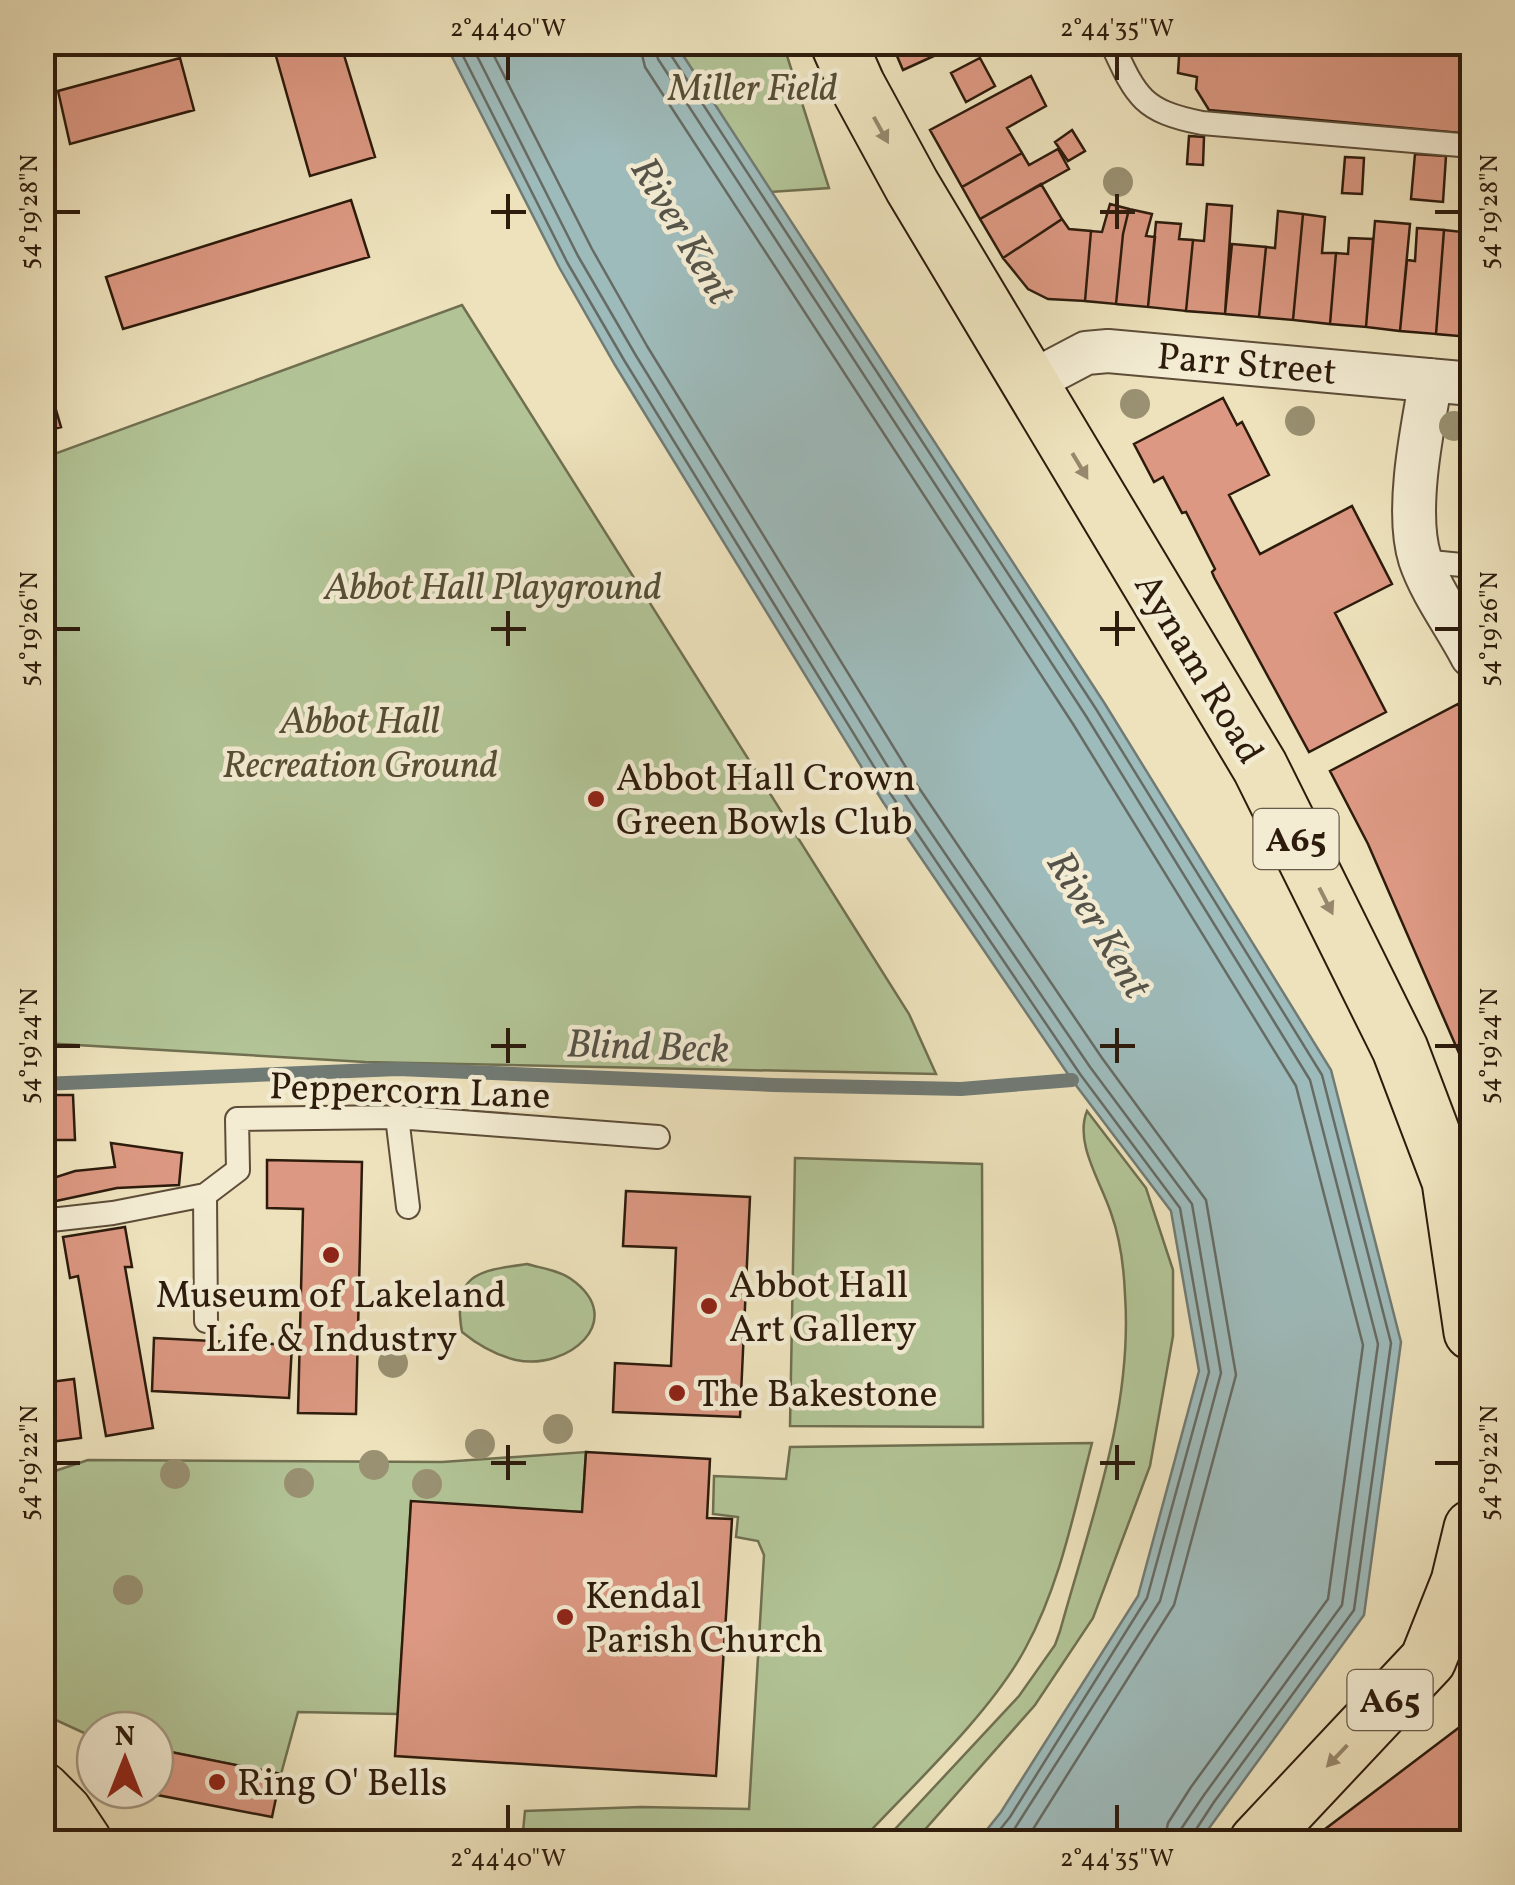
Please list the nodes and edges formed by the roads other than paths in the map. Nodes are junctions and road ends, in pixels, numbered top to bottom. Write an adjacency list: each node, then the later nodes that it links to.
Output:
1 (838, 42): 4 (highway, Aynam Road / A65, one-way to 4)
2 (1111, 42): 3 (lane)
3 (1472, 146)
4 (1029, 382): 5 (street, Parr Street); 15 (highway, Aynam Road / A65, one-way to 15)
5 (1452, 382): 6 (street)
6 (1421, 561): 7 (lane); 8 (street)
7 (1472, 566)
8 (1472, 656)
9 (397, 1117): 10 (lane, Peppercorn Lane); 11 (lane, Peppercorn Lane); 12 (lane)
10 (658, 1137)
11 (205, 1195): 13 (lane); 14 (lane)
12 (408, 1207)
13 (42, 1221)
14 (206, 1321)
15 (1472, 1332)
16 (1472, 1528): 17 (highway, A65)
17 (1466, 1585): 19 (highway, A65, one-way to 19)
18 (42, 1790): 20 (highway)
19 (1262, 1840)
20 (84, 1842)

